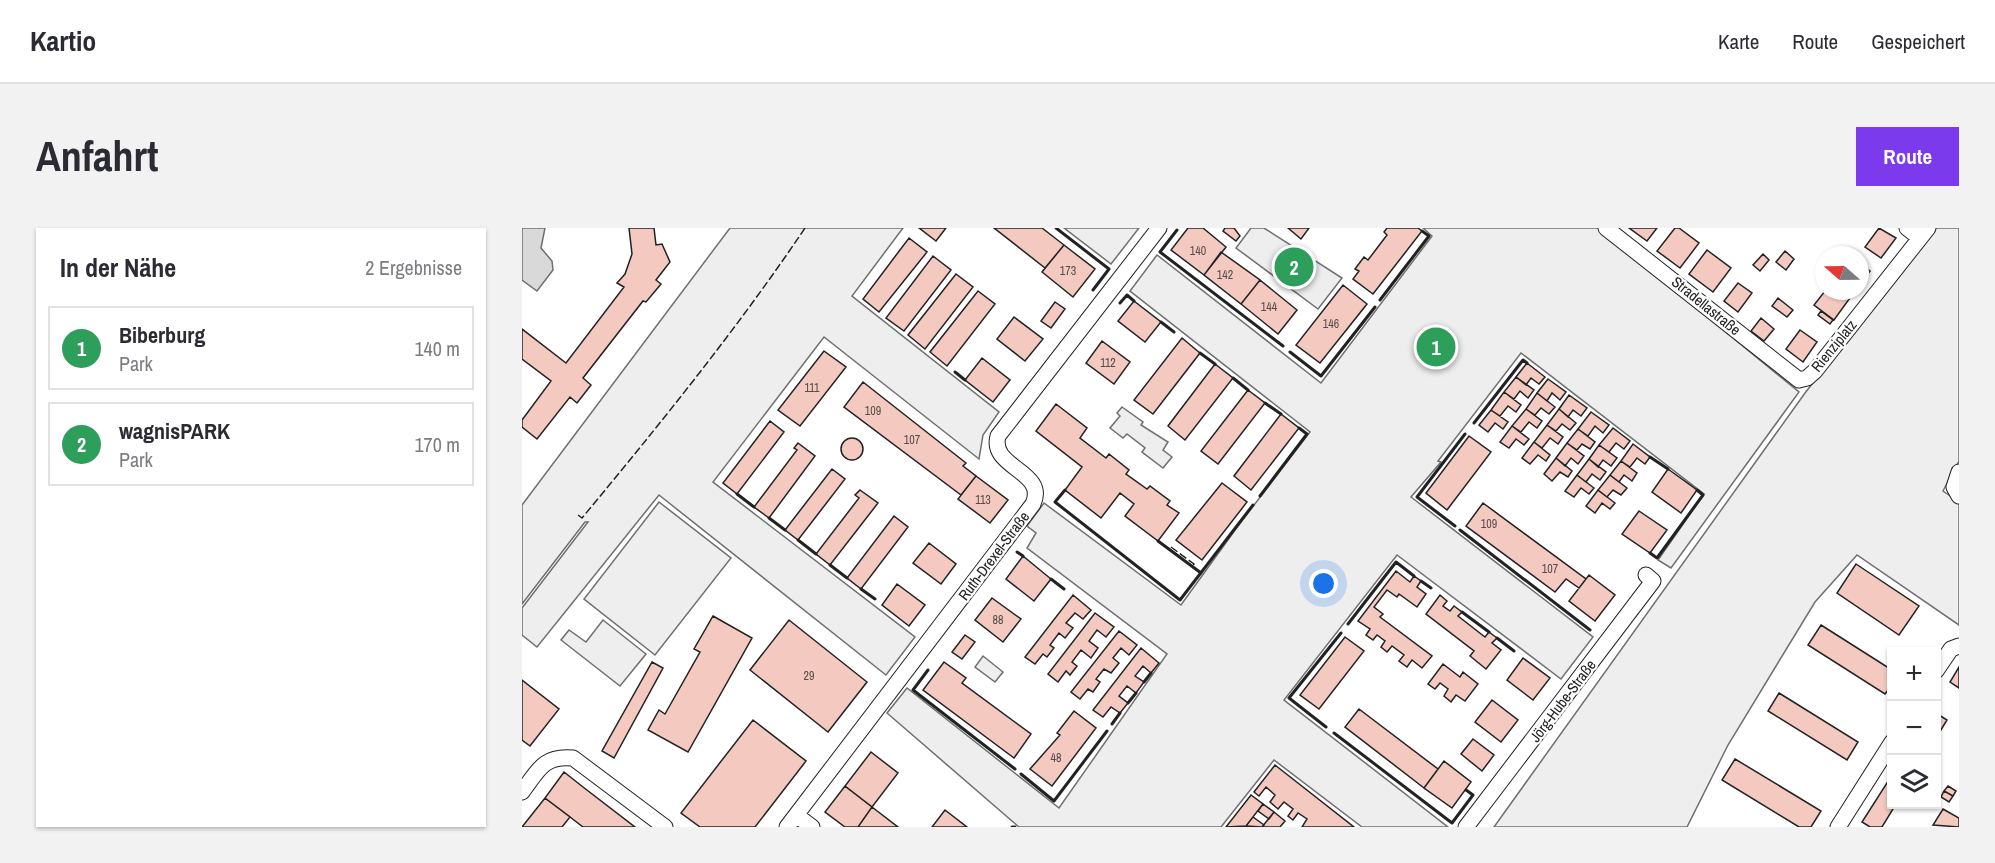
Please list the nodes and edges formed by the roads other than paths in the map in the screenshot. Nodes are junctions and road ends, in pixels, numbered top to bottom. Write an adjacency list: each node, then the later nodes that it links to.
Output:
1 (1159, 228): 13 (street, Ruth-Drexel-Straße)
2 (1606, 228): 5 (street, Stradellastraße)
3 (1907, 228): 4 (street)
4 (1924, 233): 5 (street, Rienziplatz)
5 (1807, 378)
6 (1959, 472): 7 (street)
7 (1956, 491)
8 (1646, 575): 16 (street, Jörg-Hube-Straße)
9 (1957, 646): 10 (street)
10 (1941, 665)
11 (1887, 750): 17 (street)
12 (522, 792): 14 (street)
13 (792, 821): 15 (street)
14 (665, 827)
15 (812, 827)
16 (1466, 827)
17 (1838, 827)

